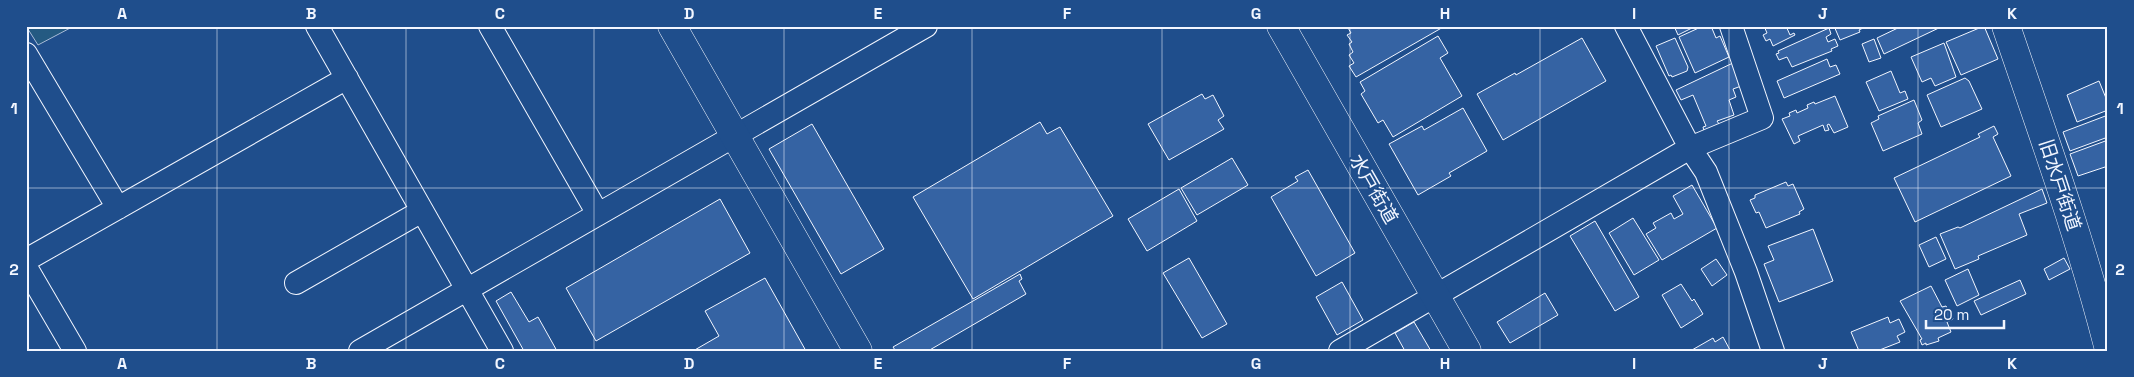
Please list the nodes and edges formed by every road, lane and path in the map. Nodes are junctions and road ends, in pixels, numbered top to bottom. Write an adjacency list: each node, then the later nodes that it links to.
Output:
1 (317, 26): 10 (street)
2 (490, 26): 15 (street)
3 (672, 26): 11 (main road)
4 (926, 26): 11 (street)
5 (1281, 26): 20 (main road, 水戸街道)
6 (1626, 26): 12 (street)
7 (1731, 26): 12 (street)
8 (2006, 26): 21 (main road, 旧水戸街道)
9 (26, 54): 13 (street)
10 (347, 78): 13 (street); 14 (street)
11 (735, 135): 15 (street); 25 (main road)
12 (1690, 148): 20 (street); 28 (street)
13 (118, 208): 16 (street)
14 (422, 211): 18 (street); 19 (street)
15 (598, 214): 19 (street)
16 (26, 260)
17 (26, 267): 23 (street)
18 (296, 283)
19 (467, 290): 22 (street); 24 (street)
20 (1435, 296): 26 (street); 27 (main road, 水戸街道)
21 (2108, 346)
22 (369, 349)
23 (75, 351)
24 (502, 351)
25 (858, 351)
26 (1340, 351)
27 (1467, 351)
28 (1773, 351)

